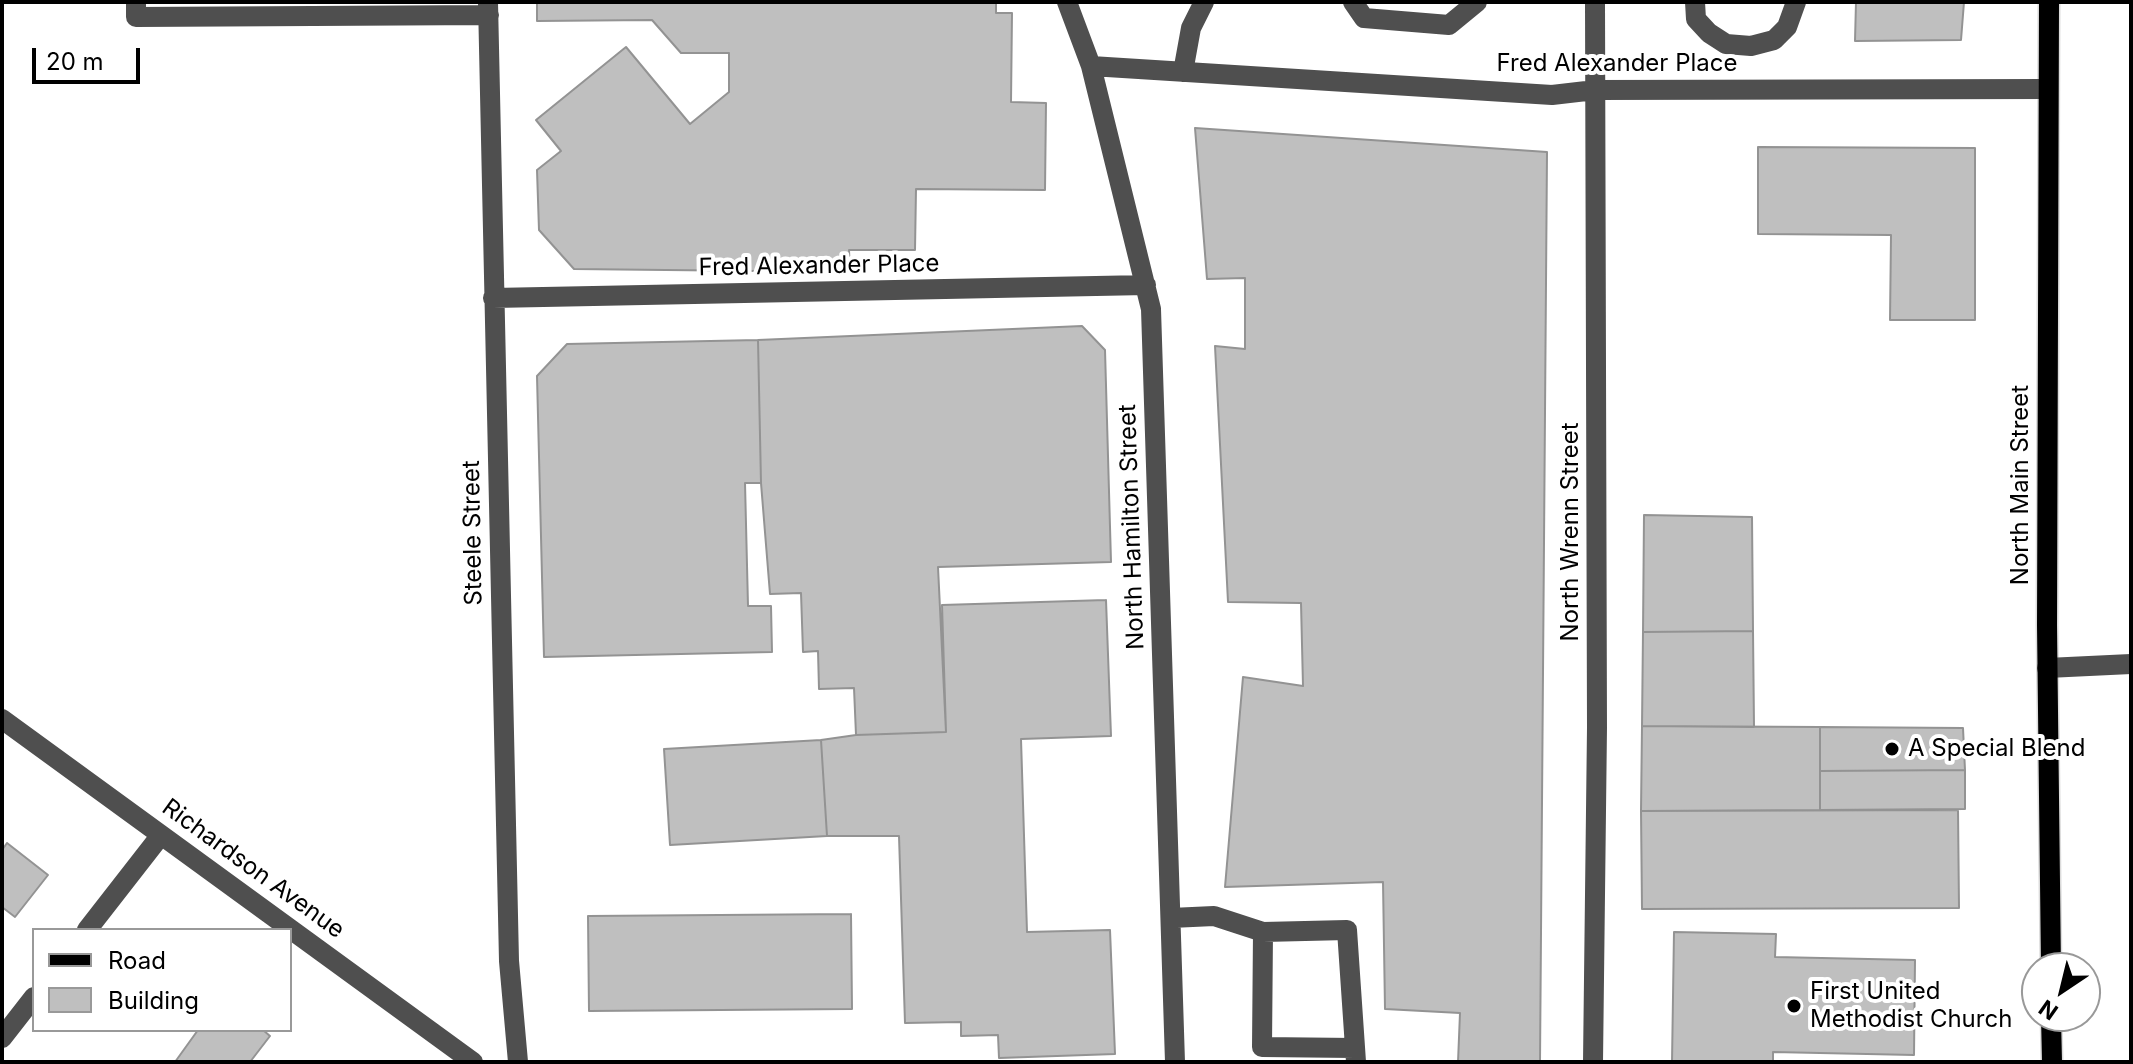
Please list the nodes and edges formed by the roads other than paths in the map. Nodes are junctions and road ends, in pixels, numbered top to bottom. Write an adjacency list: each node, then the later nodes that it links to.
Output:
1 (136, 2): 10 (street)
2 (1067, 2): 11 (street, North Hamilton Street)
3 (1204, 2): 12 (street)
4 (1353, 2): 5 (street)
5 (1477, 2)
6 (1595, 2): 14 (street, North Wrenn Street)
7 (1695, 2): 8 (street)
8 (1796, 2)
9 (2049, 2): 13 (main road, North Main Street)
10 (488, 8): 16 (street, Steele Street)
11 (1091, 66): 12 (street, Fred Alexander Place); 15 (street, North Hamilton Street)
12 (1183, 72): 14 (street, Fred Alexander Place)
13 (2048, 89): 14 (street, Fred Alexander Place); 18 (main road, North Main Street)
14 (1595, 90): 34 (street, North Wrenn Street)
15 (1146, 285): 16 (street, Fred Alexander Place); 21 (street, North Hamilton Street)
16 (493, 298): 32 (street, Steele Street)
17 (2131, 664): 18 (street)
18 (2047, 668): 26 (main road, North Main Street)
19 (2, 719): 20 (street, Richardson Avenue)
20 (161, 835): 22 (street); 23 (street, Richardson Avenue)
21 (1171, 918): 25 (street); 33 (street, North Hamilton Street)
22 (89, 928)
23 (289, 928)
24 (292, 930): 31 (street, Richardson Avenue)
25 (1263, 932): 30 (street); 30 (street)
26 (2051, 952)
27 (32, 1000): 29 (street)
28 (2051, 1032): 35 (main road)
29 (2, 1038)
30 (1355, 1055)
31 (473, 1062)
32 (518, 1062)
33 (1175, 1062)
34 (1593, 1062)
35 (2052, 1062)

